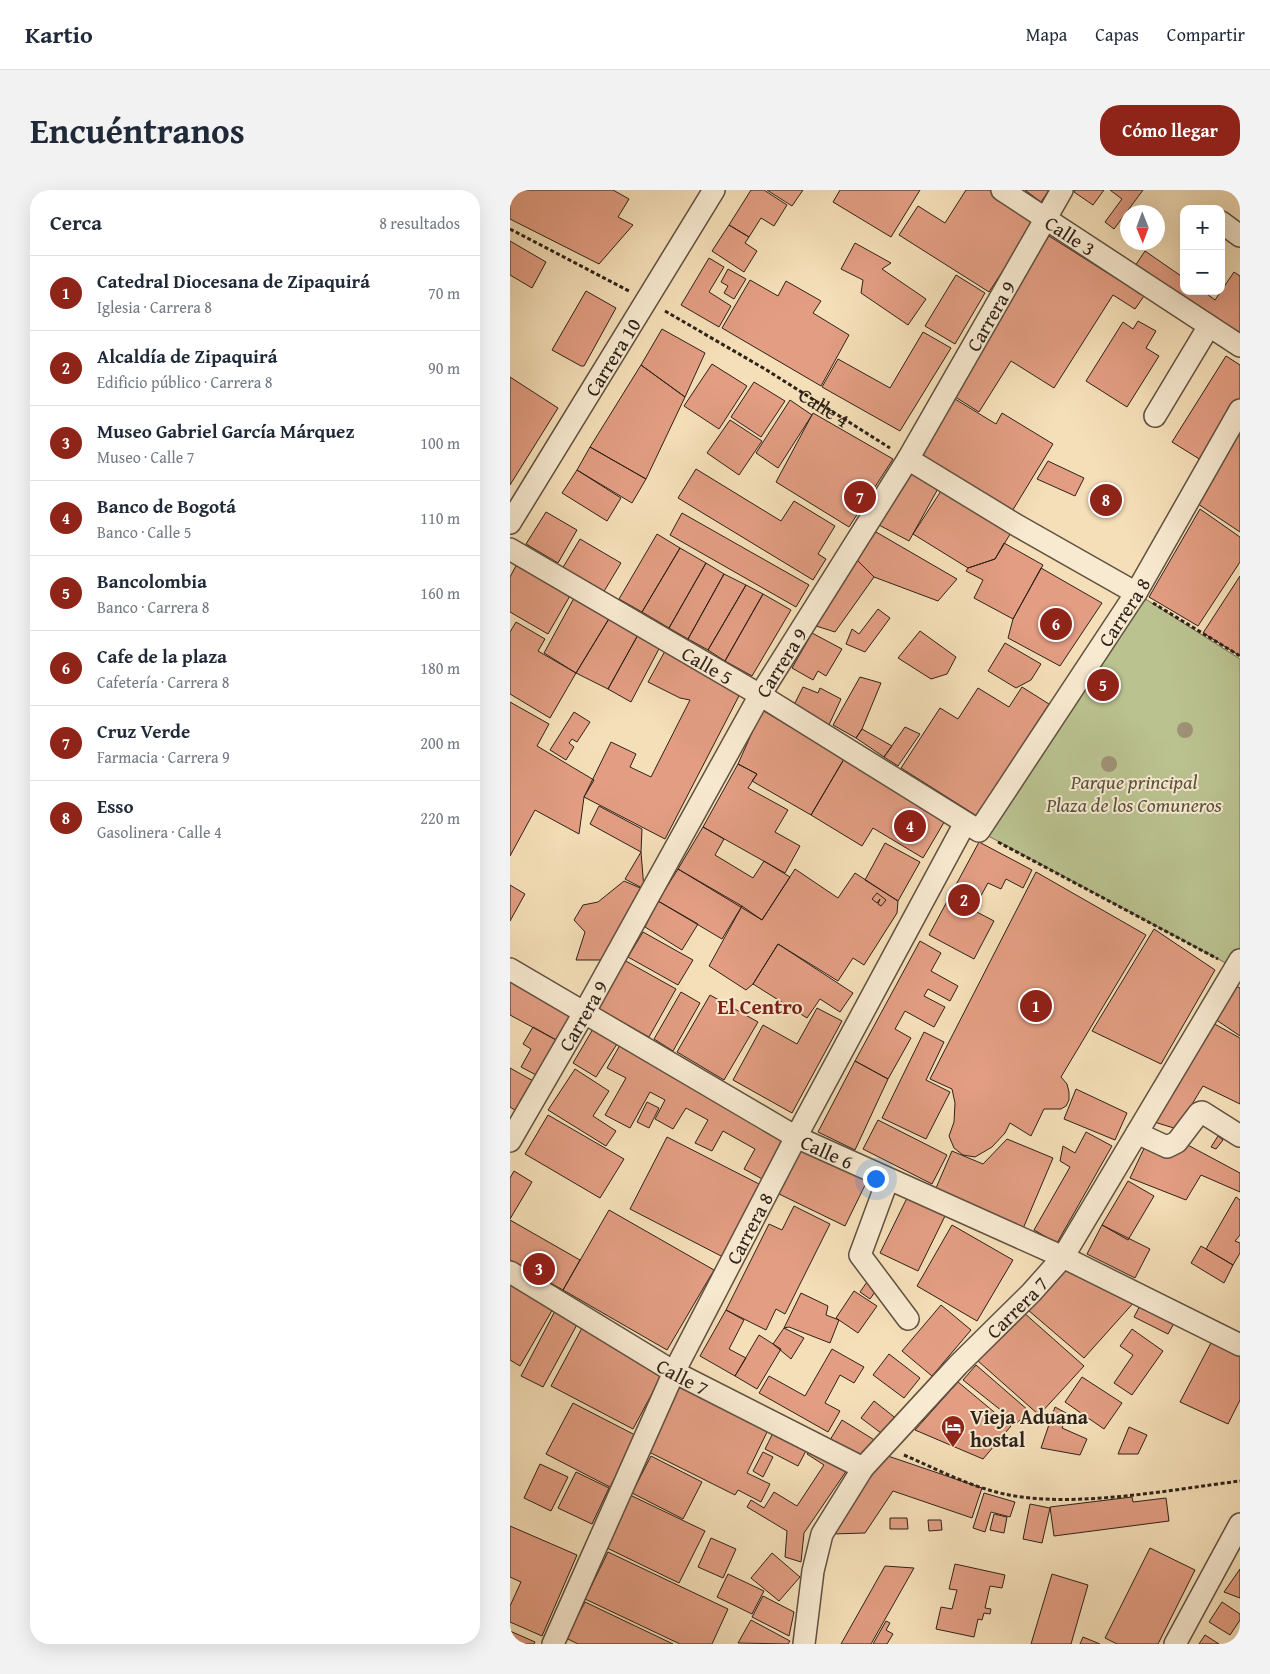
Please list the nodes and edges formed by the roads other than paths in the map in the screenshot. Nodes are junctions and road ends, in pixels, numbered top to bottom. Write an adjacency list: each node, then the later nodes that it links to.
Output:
1 (714, 190): 12 (street, Carrera 10)
2 (1002, 190): 4 (street, Calle 3)
3 (1062, 190): 4 (street, Carrera 9)
4 (1044, 220): 7 (street, Calle 3); 11 (street, Carrera 9)
5 (1225, 225): 6 (street)
6 (1240, 236)
7 (1208, 326): 8 (street, Calle 3); 10 (street)
8 (1240, 346)
9 (1240, 410): 14 (street, Carrera 8)
10 (1155, 416)
11 (908, 459): 14 (street); 15 (street, Carrera 9)
12 (510, 523)
13 (510, 549): 15 (street, Calle 5)
14 (1136, 592): 16 (street, Carrera 8)
15 (760, 695): 16 (street, Calle 5); 19 (street, Carrera 9)
16 (972, 827): 22 (street, Carrera 8)
17 (1237, 964): 20 (street, Carrera 7)
18 (510, 969): 19 (street, Calle 6)
19 (584, 1013): 22 (street, Calle 6); 23 (street, Carrera 9)
20 (1137, 1133): 21 (street); 25 (street, Carrera 7)
21 (1240, 1136)
22 (796, 1137): 24 (street, Calle 6); 29 (street, Carrera 8)
23 (510, 1141)
24 (888, 1178): 25 (street, Calle 6); 27 (street)
25 (1063, 1257): 28 (street, Calle 6); 30 (street, Carrera 7)
26 (510, 1272): 29 (street, Calle 7)
27 (908, 1319)
28 (1240, 1345)
29 (674, 1372): 30 (street, Calle 7); 32 (street, Carrera 8)
30 (863, 1468): 33 (street, Carrera 7)
31 (1240, 1524): 34 (street)
32 (553, 1644)
33 (804, 1644)
34 (1175, 1644)

